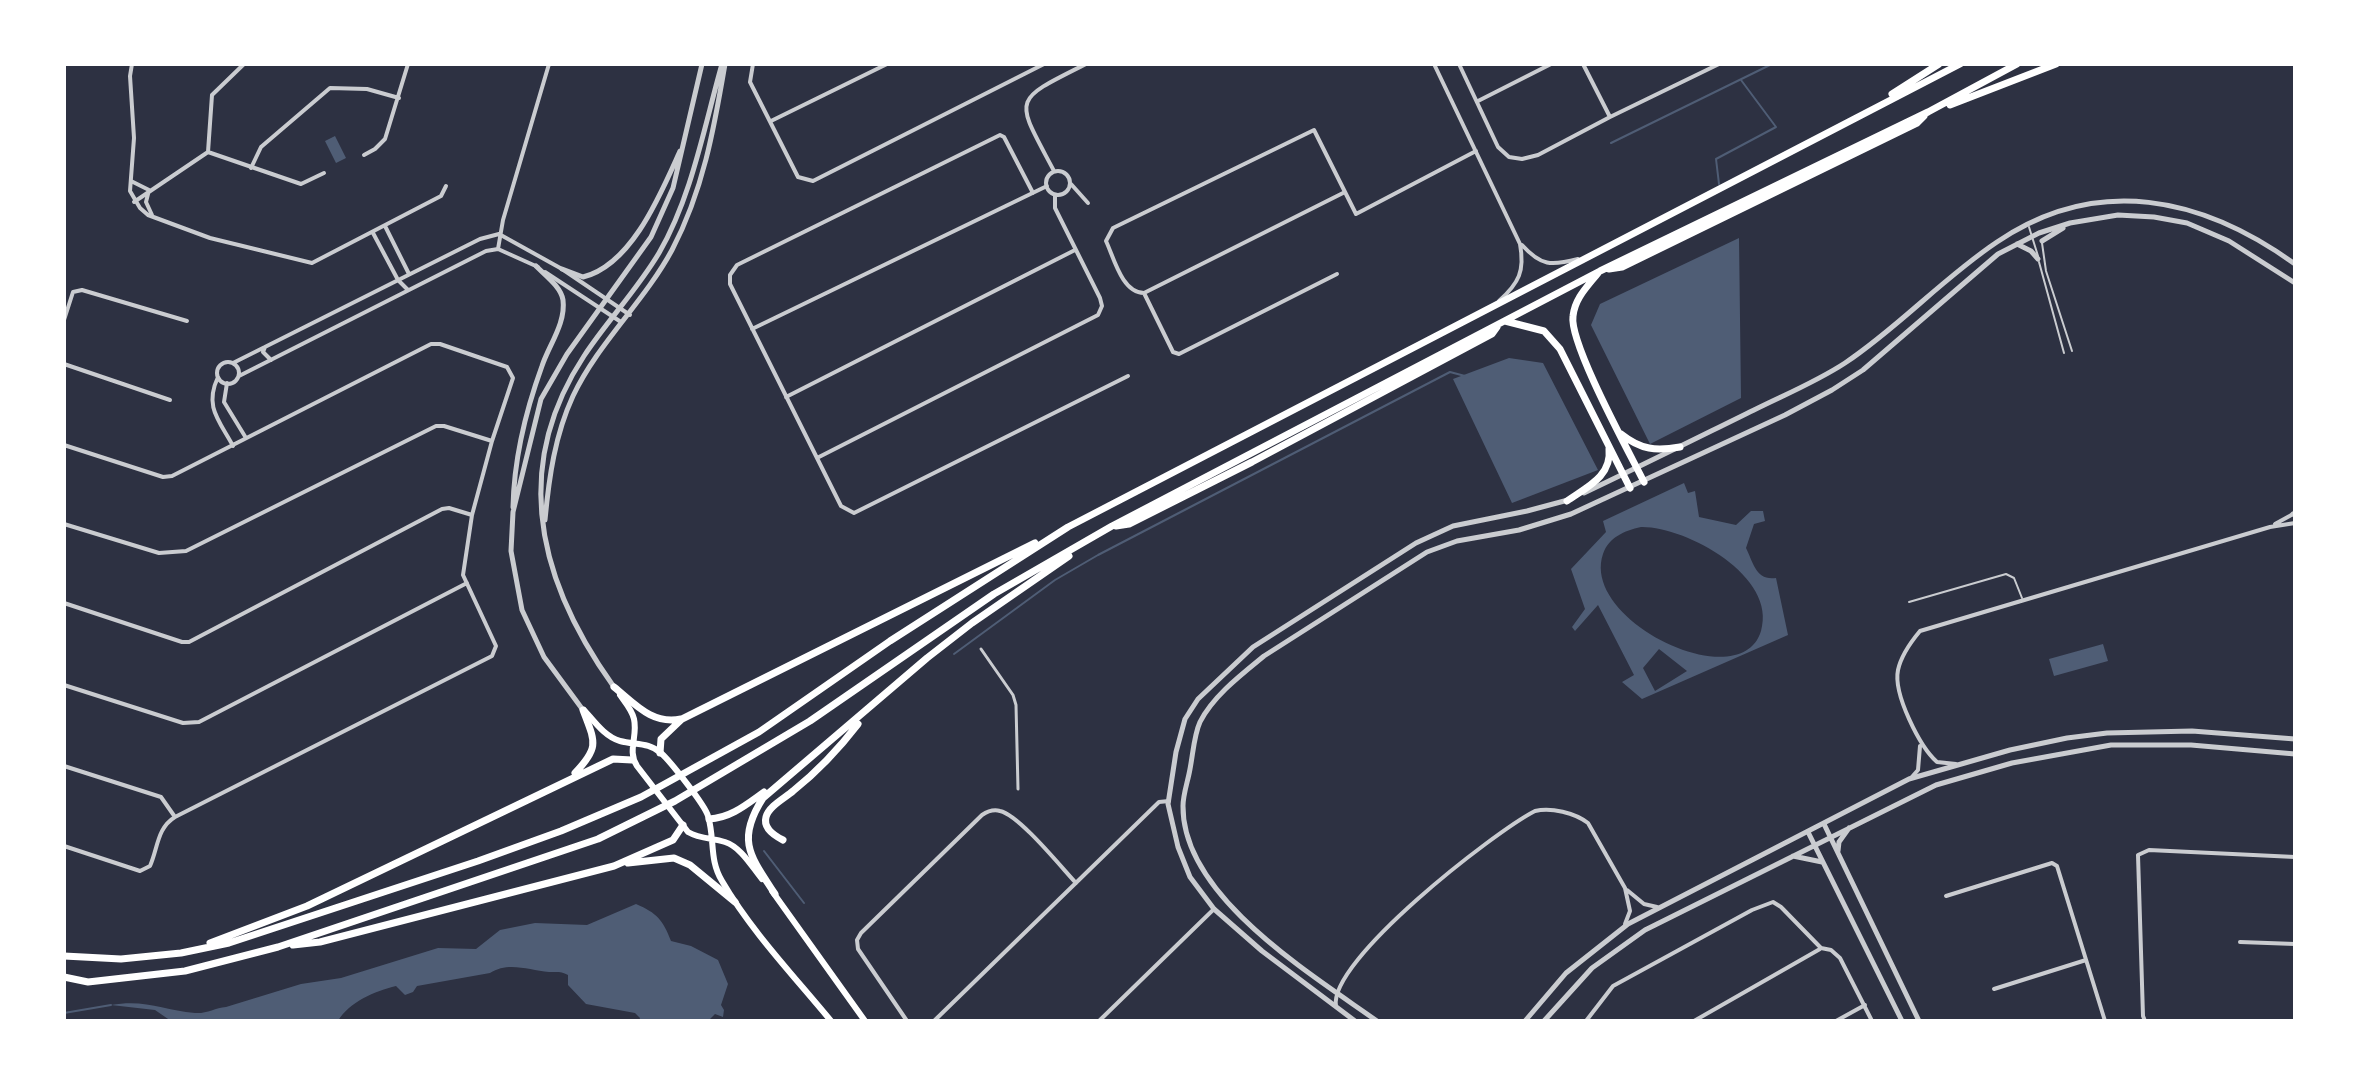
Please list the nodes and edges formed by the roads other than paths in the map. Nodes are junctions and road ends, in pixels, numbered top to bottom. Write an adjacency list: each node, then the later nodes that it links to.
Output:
1 (132, 64): 34 (street)
2 (244, 64): 29 (street)
3 (408, 64): 21 (street)
4 (549, 64): 50 (street)
5 (702, 64): 27 (street)
6 (724, 64): 70 (street); 106 (street)
7 (753, 64): 26 (street)
8 (887, 64): 26 (street)
9 (1044, 64): 26 (street)
10 (1086, 64): 32 (street)
11 (1434, 64): 28 (street)
12 (1459, 64): 22 (street)
13 (1551, 64): 22 (street)
14 (1583, 64): 24 (street)
15 (1719, 64): 20 (street)
16 (1939, 64): 25 (highway)
17 (1960, 64): 25 (highway)
18 (2017, 64): 23 (highway)
19 (2056, 64): 23 (highway)
20 (1712, 66): 24 (street)
21 (399, 98): 30 (street); 31 (street)
22 (1477, 101): 24 (street)
23 (1928, 112): 62 (highway)
24 (1610, 117)
25 (1853, 119): 57 (highway)
26 (770, 122)
27 (686, 135): 61 (street); 101 (street)
28 (1476, 151): 39 (street); 53 (street)
29 (208, 152): 31 (street); 38 (street)
30 (364, 155)
31 (251, 168): 33 (street)
32 (1054, 171): 35 (street); 37 (street)
33 (324, 173)
34 (130, 180): 38 (street); 42 (street)
35 (1071, 184): 41 (street); 43 (street)
36 (446, 186): 47 (street)
37 (1047, 186): 40 (street); 41 (street)
38 (149, 190): 42 (street); 44 (street)
39 (1345, 192): 68 (street); 68 (street)
40 (1033, 193): 75 (street); 75 (street)
41 (1055, 195): 56 (street)
42 (134, 202): 44 (street)
43 (1088, 203)
44 (153, 217): 48 (street)
45 (2027, 223): 51 (lane); 59 (street); 94 (street)
46 (2070, 223): 49 (street); 52 (street); 66 (street)
47 (385, 226): 48 (street); 63 (street)
48 (373, 233): 65 (street)
49 (2039, 233): 51 (street); 52 (lane)
50 (499, 234): 55 (street); 61 (street); 63 (street)
51 (2032, 236): 54 (street); 58 (lane)
52 (2042, 241): 77 (lane)
53 (1520, 244): 57 (street); 69 (street)
54 (2017, 244): 58 (street); 98 (street)
55 (498, 249): 60 (street); 67 (street)
56 (1075, 250): 86 (street); 95 (street)
57 (1593, 255): 69 (highway)
58 (2038, 259): 78 (lane)
59 (2295, 264)
60 (536, 266): 74 (street); 101 (street)
61 (562, 269): 70 (street)
62 (1600, 271): 73 (highway); 88 (highway)
63 (410, 274): 65 (street)
64 (1337, 274): 68 (street)
65 (398, 280): 67 (street); 76 (street)
66 (2295, 283)
67 (408, 290): 79 (street)
68 (1141, 293)
69 (1491, 308): 108 (highway)
70 (630, 315): 74 (street)
71 (64, 320): 72 (street)
72 (187, 321)
73 (1503, 321): 91 (highway); 107 (highway)
74 (623, 323): 106 (street)
75 (752, 329): 86 (street)
76 (265, 347): 79 (street); 80 (street)
77 (2072, 351)
78 (2064, 353)
79 (271, 360): 82 (street)
80 (233, 363): 82 (street); 84 (street)
81 (64, 364): 87 (street)
82 (239, 376): 85 (street)
83 (1128, 376): 95 (street)
84 (218, 377): 85 (street); 93 (street)
85 (227, 383): 89 (street)
86 (786, 397): 95 (street)
87 (170, 400)
88 (1620, 433): 94 (highway); 96 (highway)
89 (247, 439): 90 (street); 93 (street)
90 (492, 441): 103 (street); 105 (street)
91 (1608, 443): 97 (highway); 100 (highway)
92 (64, 445): 93 (street)
93 (233, 446)
94 (1680, 447): 96 (street)
95 (817, 458)
96 (1637, 468): 97 (street); 98 (highway)
97 (1623, 474): 99 (highway); 100 (street)
98 (1644, 482): 99 (street)
99 (1630, 488): 166 (street)
100 (1567, 501): 132 (street)
101 (513, 512): 117 (street)
102 (2294, 513): 109 (street)
103 (472, 515): 110 (street); 113 (street)
104 (2295, 523): 109 (street)
105 (64, 524)
106 (544, 525): 116 (street)
107 (1112, 526): 118 (highway); 159 (highway)
108 (1068, 527): 119 (highway); 161 (highway)
109 (2270, 527): 111 (street)
110 (467, 583): 115 (street); 133 (street)
111 (2022, 600): 112 (lane); 122 (street)
112 (1909, 602)
113 (64, 603)
114 (981, 649): 131 (street)
115 (64, 685)
116 (614, 687): 119 (highway); 121 (main road)
117 (583, 710): 121 (main road); 129 (highway)
118 (866, 713): 128 (highway); 141 (highway)
119 (682, 719): 124 (highway)
120 (2295, 739): 126 (street)
121 (633, 743): 124 (main road); 125 (main road)
122 (1920, 744): 126 (street); 130 (street)
123 (2295, 754): 137 (street)
124 (663, 756): 134 (main road)
125 (632, 760): 129 (highway); 135 (main road)
126 (1956, 764): 130 (street)
127 (64, 766): 133 (street)
128 (789, 775): 134 (highway); 151 (highway)
129 (571, 778): 161 (highway)
130 (1909, 779): 136 (street)
131 (1018, 789)
132 (1169, 801): 149 (street); 155 (street)
133 (175, 817): 143 (street)
134 (709, 819): 140 (main road)
135 (680, 822): 140 (main road); 148 (highway)
136 (1824, 824): 138 (street); 139 (street)
137 (1849, 827): 139 (street); 144 (street)
138 (1808, 832): 142 (street); 154 (street)
139 (1830, 837): 142 (street); 144 (street)
140 (712, 839): 151 (main road); 153 (main road)
141 (783, 840)
142 (1815, 845): 145 (street); 147 (street)
143 (64, 846)
144 (1837, 852): 184 (street)
145 (1793, 856): 147 (street); 178 (street)
146 (2295, 857): 186 (street)
147 (1823, 862): 183 (street)
148 (614, 866): 153 (highway); 159 (highway)
149 (1076, 883): 172 (street); 173 (street)
150 (1625, 888): 154 (street); 156 (street); 166 (street)
151 (775, 894): 171 (main road)
152 (1946, 896): 163 (street)
153 (735, 902): 170 (main road)
154 (1657, 907): 156 (street)
155 (1214, 909): 167 (street); 174 (street)
156 (1623, 927): 177 (street)
157 (2240, 942): 158 (street)
158 (2295, 944)
159 (278, 947): 164 (highway)
160 (1821, 948): 168 (street); 179 (street); 180 (street)
161 (181, 953): 162 (highway)
162 (64, 956)
163 (2086, 960): 165 (street); 185 (street)
164 (64, 977)
165 (1994, 989)
166 (1336, 991): 167 (street); 169 (street); 176 (street)
167 (1319, 995): 169 (street)
168 (1865, 1005): 181 (street); 182 (street)
169 (1336, 1008): 175 (street)
170 (831, 1021)
171 (865, 1021)
172 (907, 1021)
173 (934, 1021)
174 (1099, 1021)
175 (1355, 1021)
176 (1377, 1021)
177 (1525, 1021)
178 (1544, 1021)
179 (1586, 1021)
180 (1694, 1021)
181 (1836, 1021)
182 (1872, 1021)
183 (1902, 1021)
184 (1919, 1021)
185 (2105, 1021)
186 (2145, 1021)

